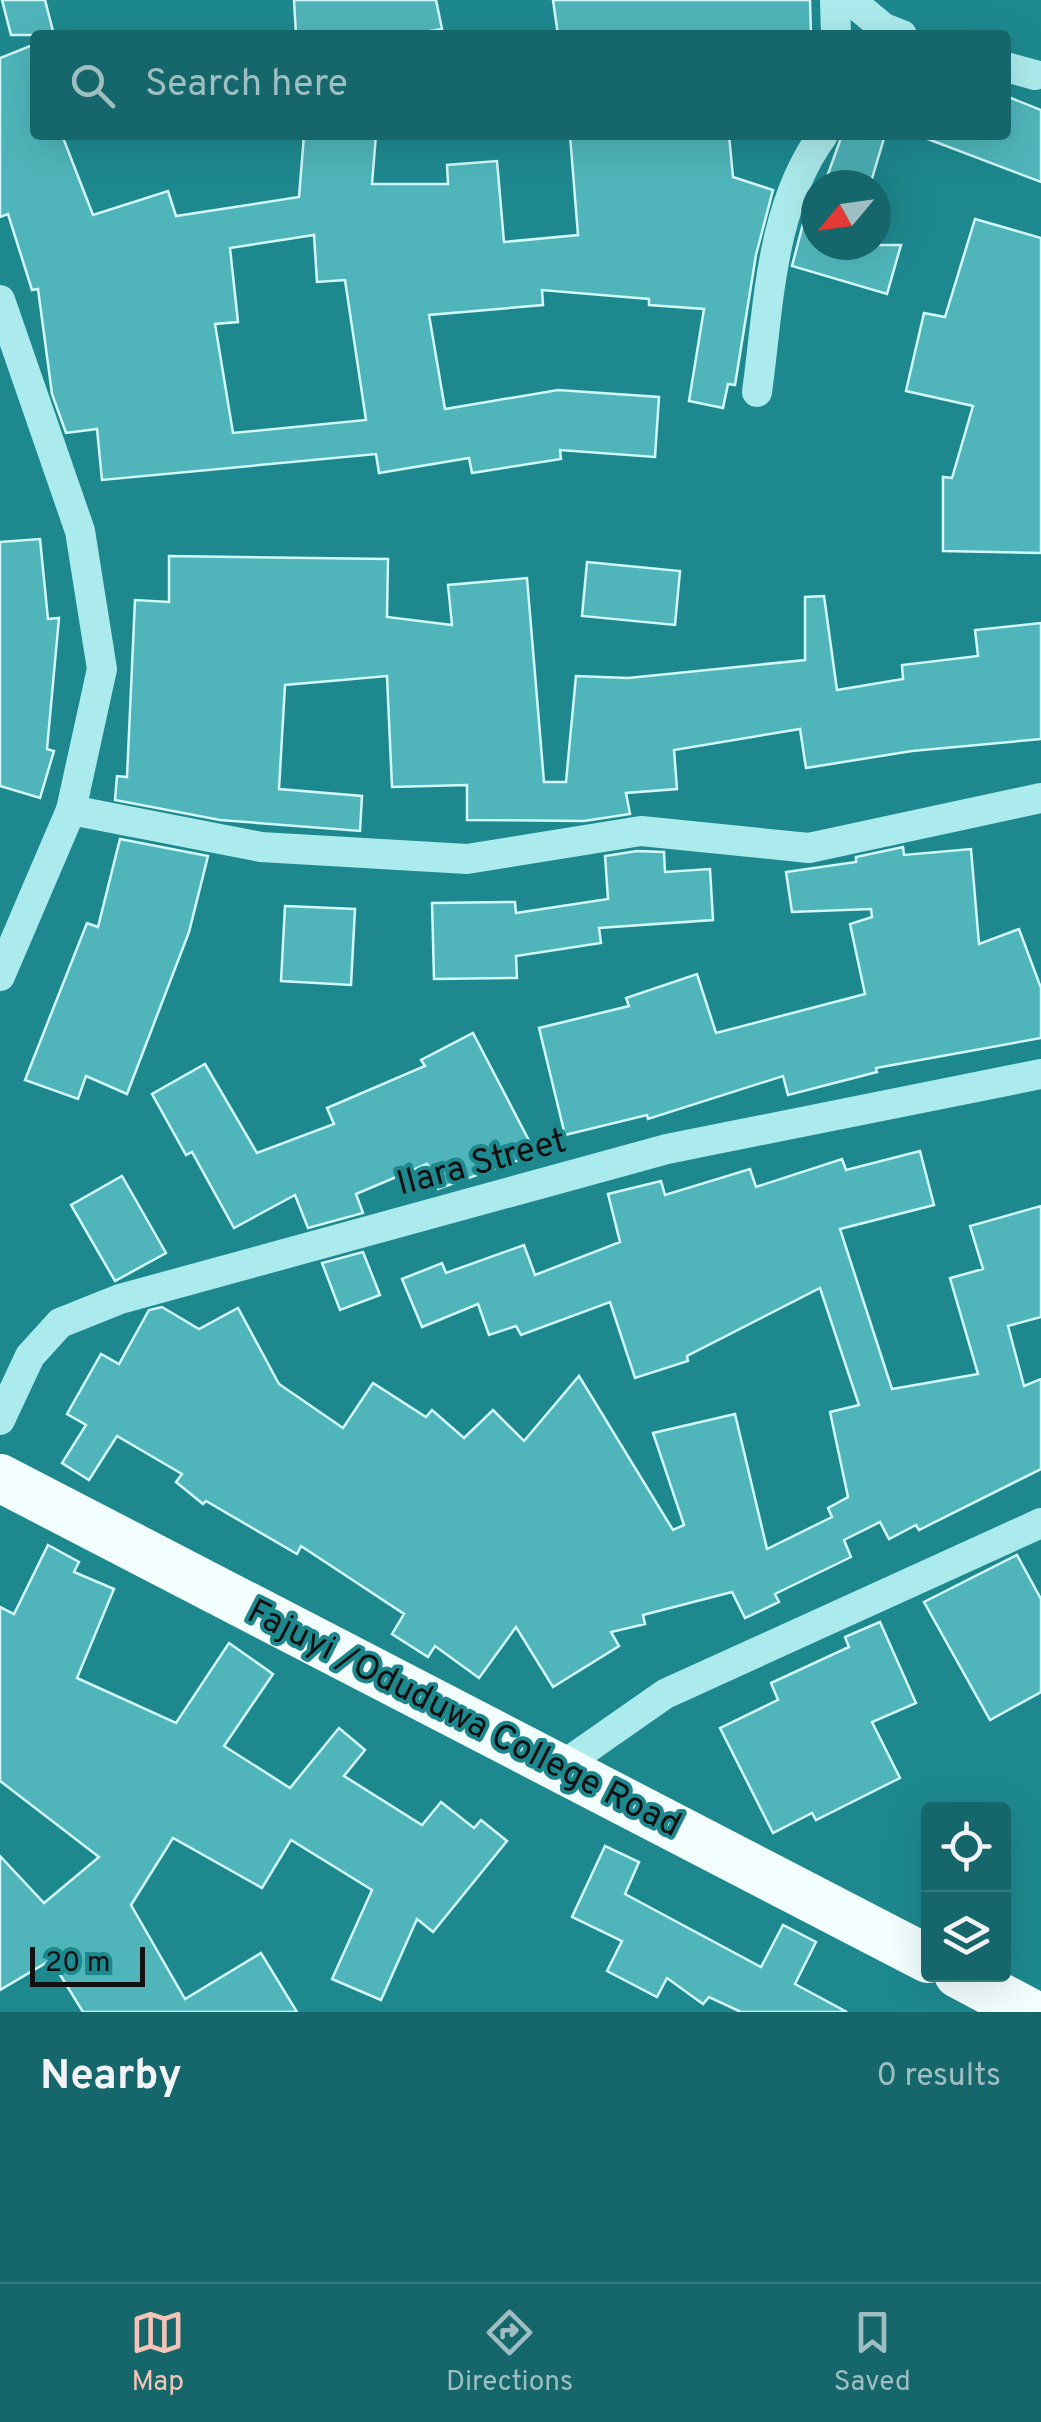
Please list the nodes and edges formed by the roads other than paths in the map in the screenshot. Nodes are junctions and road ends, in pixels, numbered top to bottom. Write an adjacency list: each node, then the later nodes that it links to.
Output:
1 (835, 0): 3 (street)
2 (850, 0): 4 (street)
3 (836, 30)
4 (889, 30)
5 (819, 140): 7 (street)
6 (0, 300): 9 (street)
7 (757, 392)
8 (1041, 798): 9 (street)
9 (71, 810): 10 (street)
10 (2, 963)
11 (1041, 1074): 12 (street, Ilara Street)
12 (0, 1420)
13 (0, 1478): 15 (main road, Fajuyi /Oduduwa College Road)
14 (1041, 1522): 15 (street)
15 (562, 1766): 16 (main road, Fajuyi /Oduduwa College Road)
16 (921, 1955)
17 (973, 1982): 18 (main road)
18 (1030, 2012)

